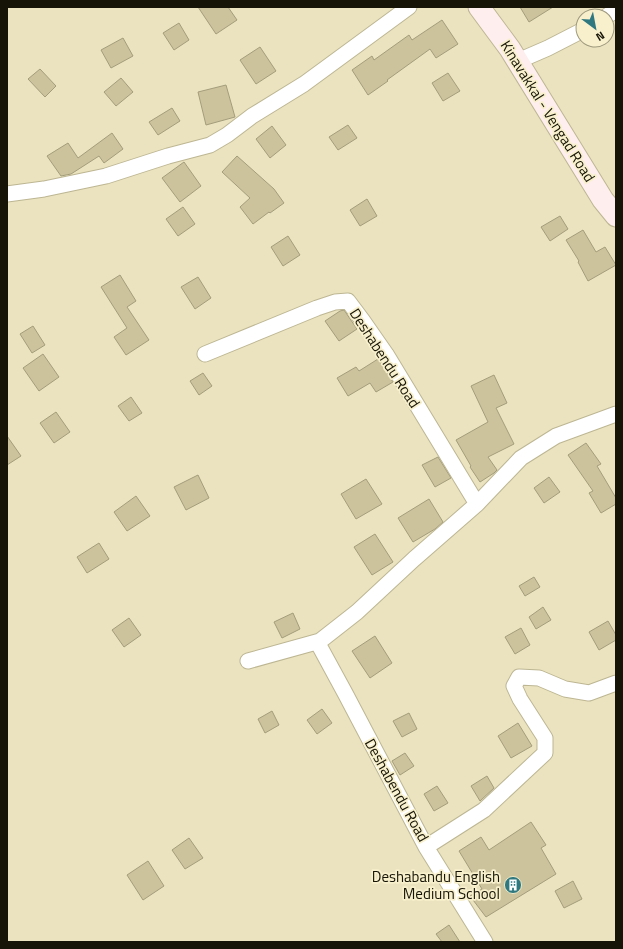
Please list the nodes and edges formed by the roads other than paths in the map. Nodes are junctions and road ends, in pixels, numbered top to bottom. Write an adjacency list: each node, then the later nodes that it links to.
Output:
1 (409, 7): 5 (street)
2 (479, 7): 4 (main road, Kinavakkal - Vengad Road)
3 (575, 34): 4 (street)
4 (518, 61): 6 (main road, Kinavakkal - Vengad Road)
5 (7, 194)
6 (616, 216)
7 (205, 354): 9 (street, Deshabendu Road)
8 (616, 414): 9 (street)
9 (477, 504): 10 (street)
10 (320, 641): 11 (street); 13 (street, Deshabendu Road)
11 (248, 661)
12 (616, 683): 13 (street, Deshabendu Road)
13 (426, 847): 14 (street)
14 (485, 942)

